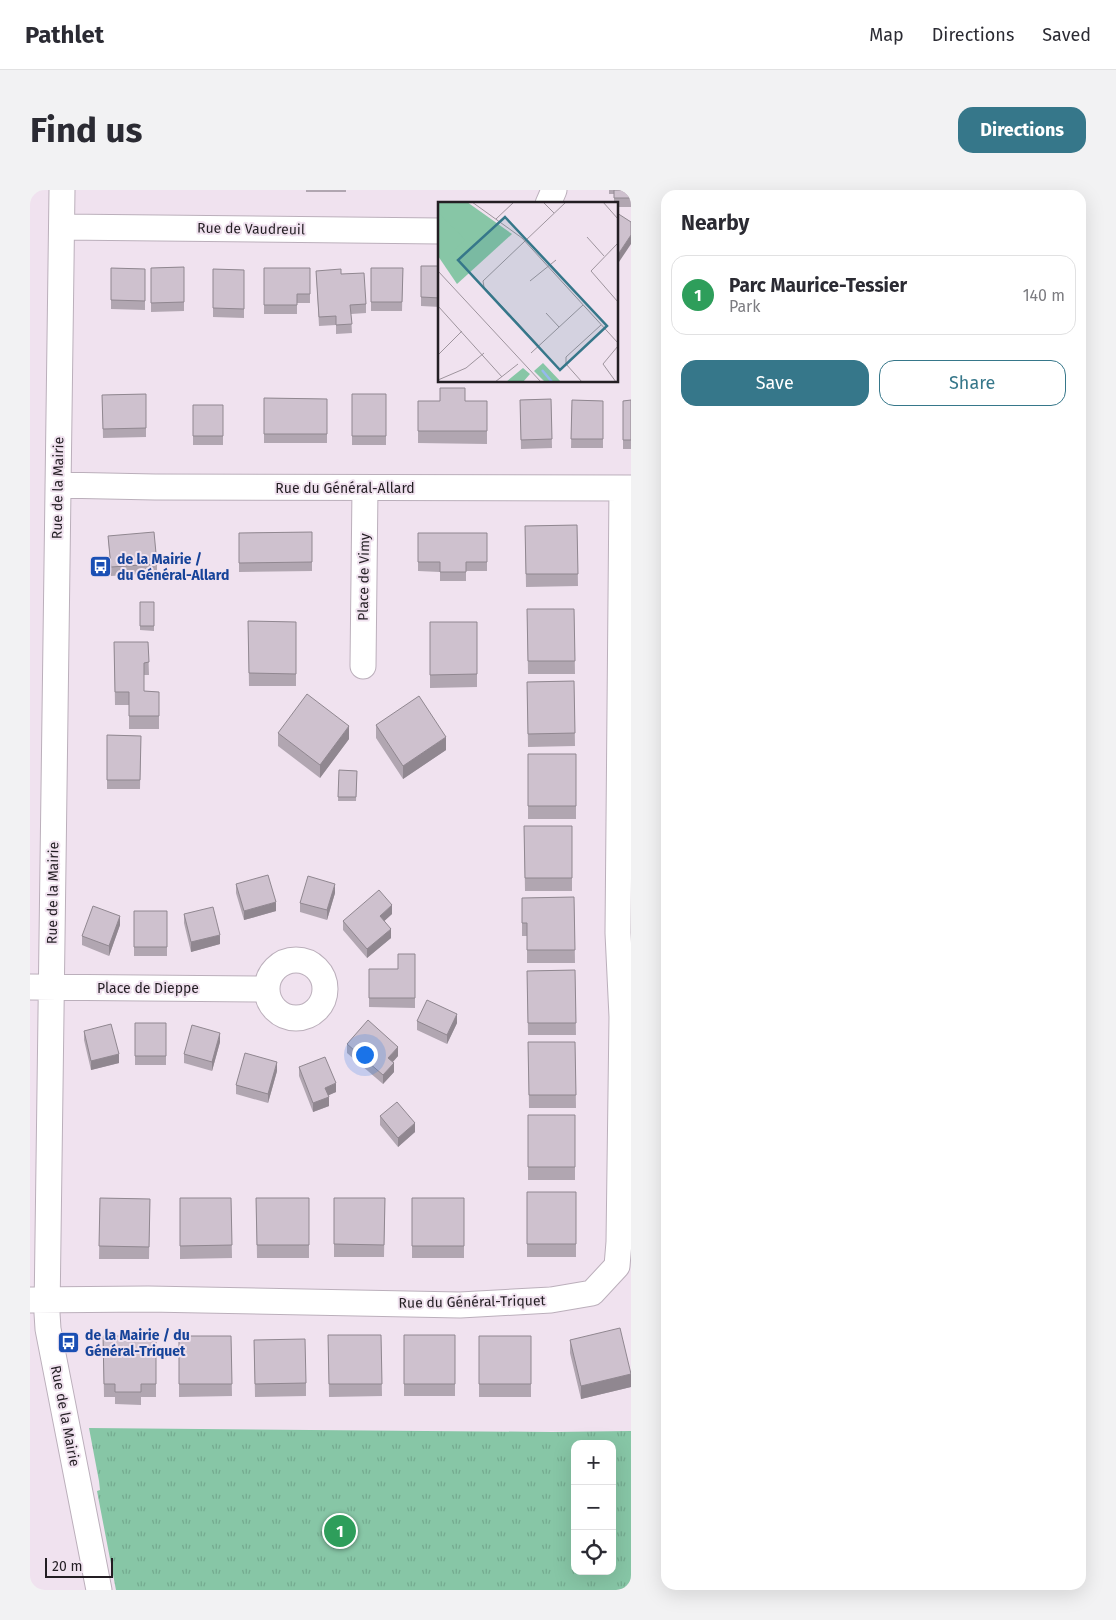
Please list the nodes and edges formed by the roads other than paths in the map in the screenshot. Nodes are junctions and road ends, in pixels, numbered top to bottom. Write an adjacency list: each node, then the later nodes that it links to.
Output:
1 (62, 190): 4 (street, Rue de la Mairie)
2 (554, 190): 3 (street)
3 (549, 202)
4 (62, 227): 5 (street, Rue de Vaudreuil); 6 (street, Rue de la Mairie)
5 (438, 231)
6 (58, 485): 7 (street, Rue du Général-Allard); 10 (street, Rue de la Mairie)
7 (364, 488): 8 (street, Rue du Général-Allard); 9 (street, Place de Vimy)
8 (626, 488): 12 (street, Rue du Général-Triquet)
9 (363, 666)
10 (41, 987): 11 (street, Place de Dieppe); 12 (street, Rue de la Mairie)
11 (267, 989)
12 (39, 1300): 13 (street, Rue de la Mairie)
13 (99, 1590)

